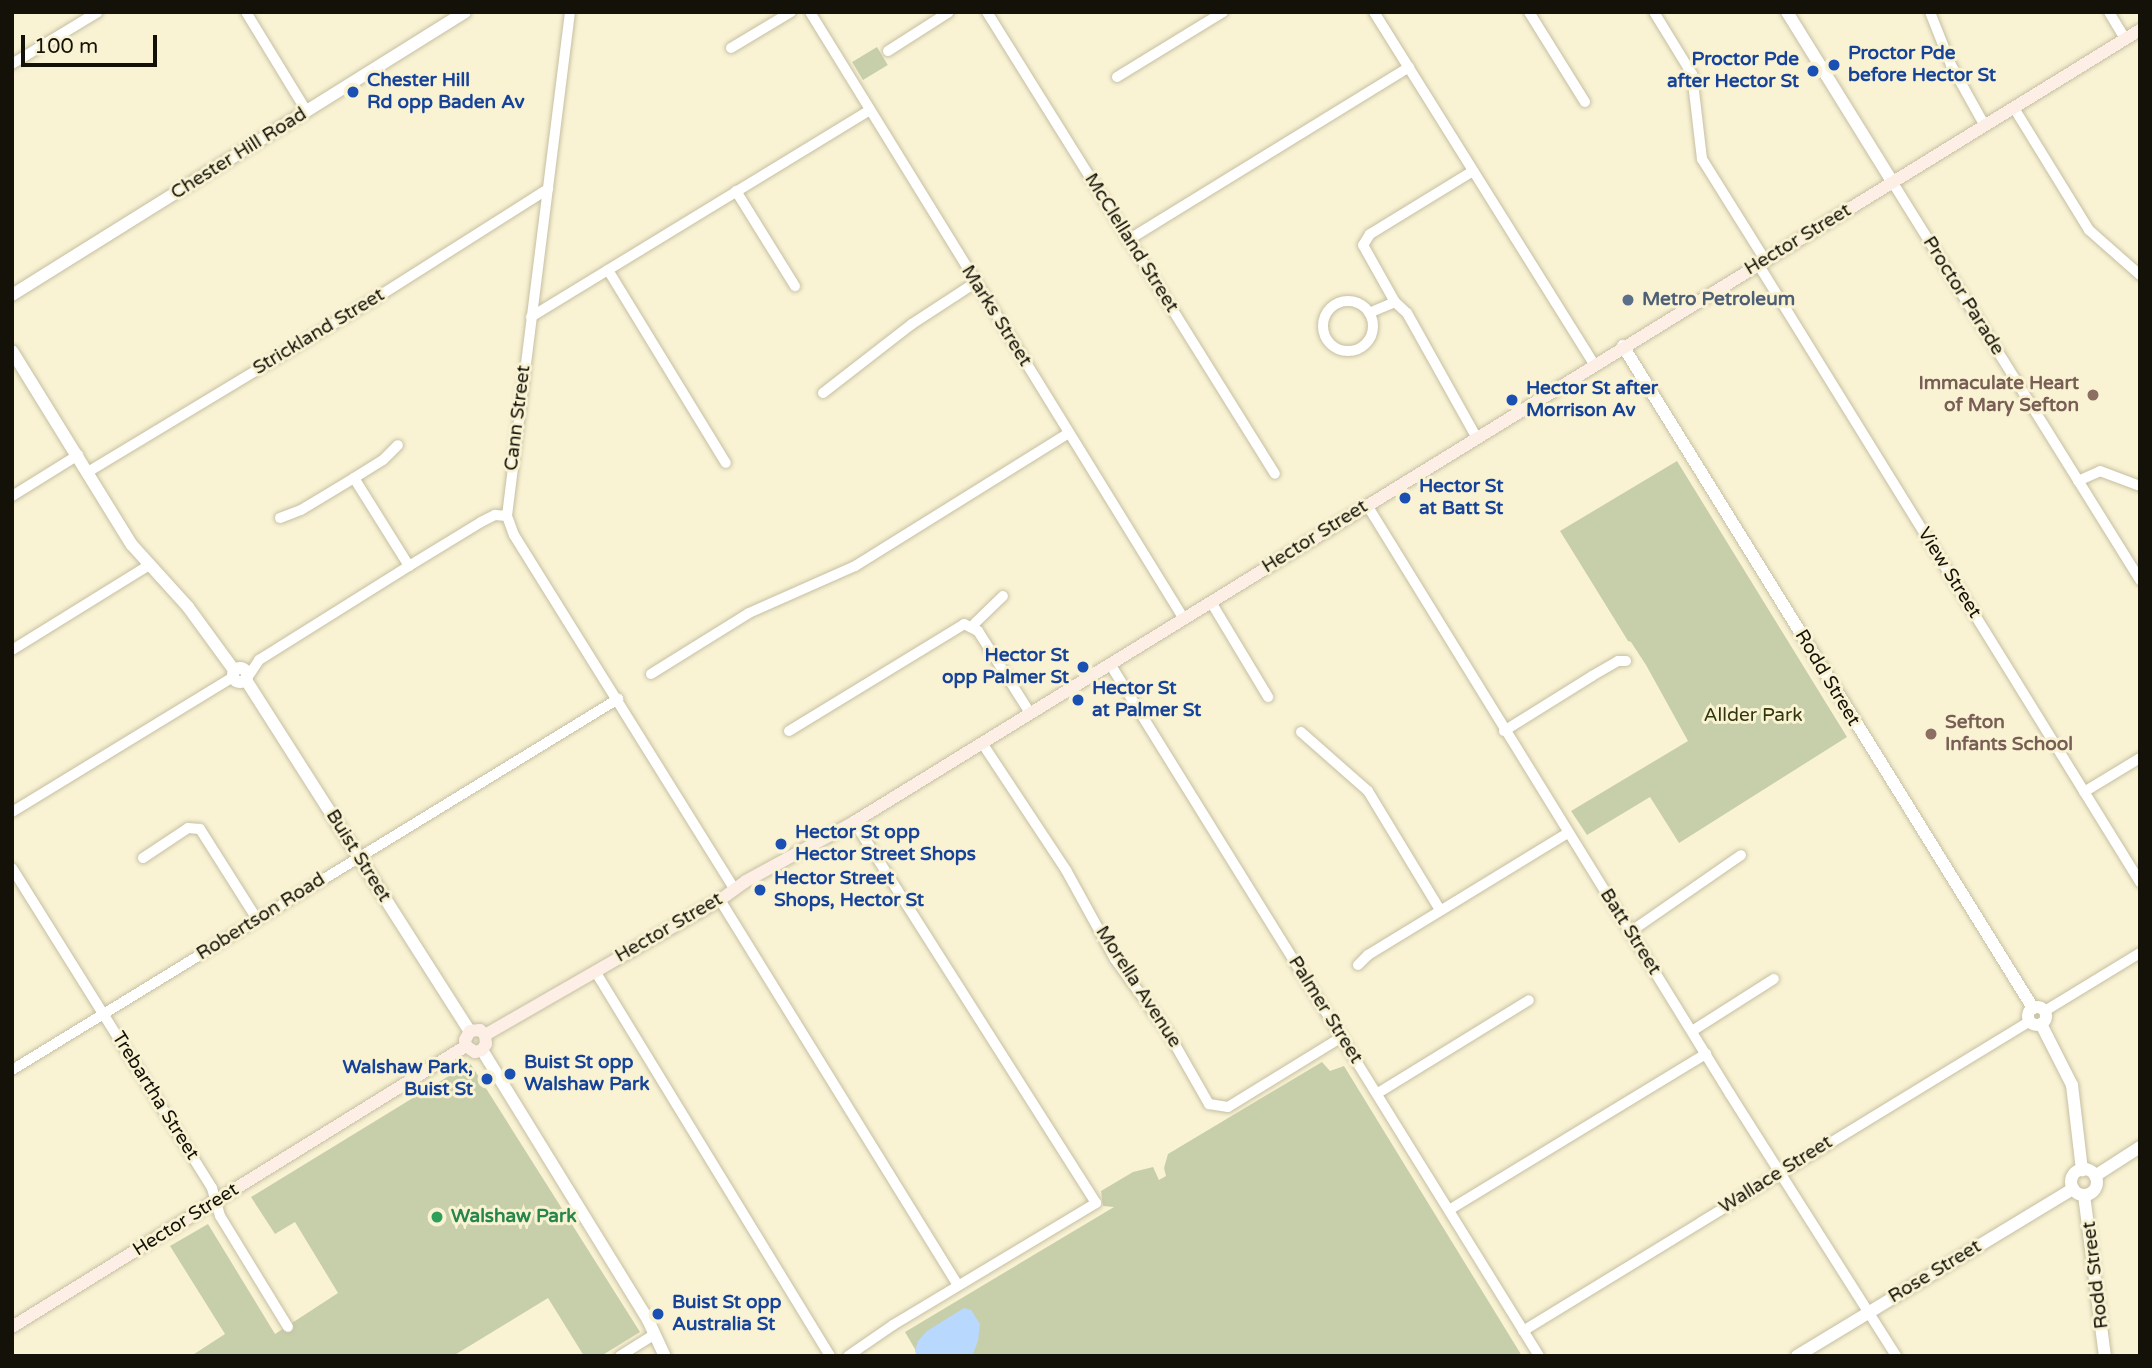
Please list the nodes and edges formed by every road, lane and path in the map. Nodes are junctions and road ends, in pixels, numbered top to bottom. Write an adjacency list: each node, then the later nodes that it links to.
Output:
1 (98, 12): 20 (street)
2 (246, 12): 26 (street)
3 (466, 12): 26 (street, Chester Hill Road)
4 (570, 12): 30 (street, Cann Street)
5 (791, 12): 18 (street)
6 (810, 12): 25 (street, Marks Street)
7 (949, 12): 19 (street)
8 (987, 12): 32 (street, McClelland Street)
9 (1223, 12): 22 (street)
10 (1374, 12): 21 (street)
11 (1530, 12): 23 (street)
12 (1654, 12): 33 (street, View Street)
13 (1787, 12): 29 (street, Proctor Parade)
14 (1930, 12): 27 (street)
15 (2109, 12): 17 (street)
16 (2140, 30): 17 (main road, Hector Street)
17 (2125, 39): 24 (main road, Hector Street)
18 (731, 48)
19 (888, 51)
20 (12, 64)
21 (1409, 67): 28 (street); 32 (street)
22 (1117, 77)
23 (1585, 102)
24 (2014, 108): 27 (main road, Hector Street); 35 (street)
25 (869, 111): 31 (street); 36 (street, Marks Street)
26 (307, 112): 38 (street, Chester Hill Road)
27 (1985, 126): 29 (main road, Hector Street)
28 (1473, 171): 39 (street); 44 (street)
29 (1893, 183): 33 (main road, Hector Street); 54 (street, Proctor Parade)
30 (548, 189): 41 (street, Cann Street); 51 (street, Strickland Street)
31 (736, 191): 34 (street); 37 (street)
32 (1128, 240): 52 (street, McClelland Street)
33 (1761, 262): 42 (main road, Hector Street); 80 (street, View Street)
34 (608, 270): 41 (street); 50 (street)
35 (2140, 275)
36 (975, 283): 45 (street); 46 (street, Marks Street)
37 (795, 286)
38 (12, 295)
39 (1395, 302): 40 (street); 47 (street)
40 (1369, 313): 40 (street)
41 (531, 317): 58 (street, Cann Street)
42 (1623, 346): 44 (main road, Hector Street); 100 (street, Rodd Street)
43 (12, 351): 49 (street, Buist Street)
44 (1594, 364): 47 (main road, Hector Street)
45 (824, 393)
46 (1069, 433): 65 (street, Marks Street); 70 (street)
47 (1477, 438): 57 (main road, Hector Street)
48 (398, 444): 53 (street)
49 (78, 455): 51 (street, Buist Street); 56 (street)
50 (726, 463)
51 (88, 472): 60 (street, Buist Street)
52 (1275, 474)
53 (355, 478): 59 (street); 61 (street)
54 (2078, 481): 55 (street); 62 (street, Proctor Parade)
55 (2140, 486)
56 (12, 496)
57 (1367, 505): 64 (main road, Hector Street); 76 (street, Batt Street)
58 (507, 516): 61 (street); 73 (street)
59 (280, 518)
60 (149, 565): 67 (street); 71 (street, Buist Street)
61 (409, 566): 71 (street)
62 (2140, 580)
63 (1003, 596): 66 (street)
64 (1211, 602): 65 (main road, Hector Street); 72 (street)
65 (1184, 619): 69 (main road, Hector Street)
66 (972, 626): 74 (street); 75 (street)
67 (12, 650)
68 (1626, 661): 76 (street)
69 (1110, 664): 74 (main road, Hector Street); 104 (street, Palmer Street)
70 (651, 674)
71 (240, 676): 81 (street); 85 (street, Buist Street)
72 (1268, 697)
73 (618, 699): 85 (street, Robertson Road); 89 (street)
74 (1030, 713): 78 (main road, Hector Street)
75 (789, 731)
76 (1504, 731): 83 (street, Batt Street)
77 (1301, 732): 91 (street)
78 (982, 743): 82 (main road, Hector Street); 104 (street, Morella Avenue)
79 (2140, 758): 80 (street)
80 (2084, 792): 88 (street, View Street)
81 (12, 812)
82 (854, 822): 89 (main road, Hector Street); 117 (street)
83 (1568, 833): 91 (street); 93 (street, Batt Street)
84 (1741, 855): 93 (street)
85 (357, 857): 92 (street, Robertson Road); 101 (street, Buist Street)
86 (143, 858): 92 (street)
87 (12, 868): 99 (street, Trebartha Street)
88 (2140, 882)
89 (734, 888): 90 (main road, Hector Street)
90 (720, 900): 96 (main road, Hector Street); 117 (street)
91 (1440, 910): 95 (street)
92 (257, 919): 99 (street, Robertson Road)
93 (1630, 932): 102 (street, Batt Street)
94 (2140, 953): 100 (street, Wallace Street)
95 (1358, 965)
96 (595, 971): 103 (main road, Hector Street); 125 (street)
97 (1774, 979): 102 (street)
98 (1529, 1000): 109 (street)
99 (104, 1014): 108 (street, Robertson Road); 115 (street, Trebartha Street)
100 (2037, 1016): 111 (street, Rodd Street); 112 (street, Wallace Street)
101 (470, 1031): 103 (main road); 105 (main road)
102 (1692, 1031): 107 (street, Batt Street)
103 (485, 1035): 106 (main road)
104 (1342, 1037): 109 (street, Palmer Street)
105 (466, 1046): 106 (main road); 115 (main road, Hector Street)
106 (482, 1050): 122 (street)
107 (1706, 1054): 112 (street, Batt Street); 116 (street)
108 (12, 1070)
109 (1378, 1094): 116 (street, Palmer Street)
110 (2140, 1147): 113 (street)
111 (2082, 1170): 113 (street); 114 (street)
112 (1779, 1173): 118 (street, Batt Street); 121 (street, Wallace Street)
113 (2095, 1176): 114 (street)
114 (2079, 1192): 118 (street, Rose Street); 130 (street, Rodd Street)
115 (216, 1201): 119 (main road, Hector Street); 120 (street, Trebartha Street)
116 (1450, 1210): 121 (street, Palmer Street)
117 (958, 1286): 126 (street)
118 (1868, 1312): 128 (street, Rose Street); 129 (street, Batt Street)
119 (12, 1327)
120 (288, 1327)
121 (1524, 1331): 127 (street, Palmer Street)
122 (655, 1334): 123 (street); 124 (street)
123 (620, 1356)
124 (664, 1356)
125 (830, 1356)
126 (848, 1356)
127 (1539, 1356)
128 (1797, 1356)
129 (1895, 1356)
130 (2105, 1356)

